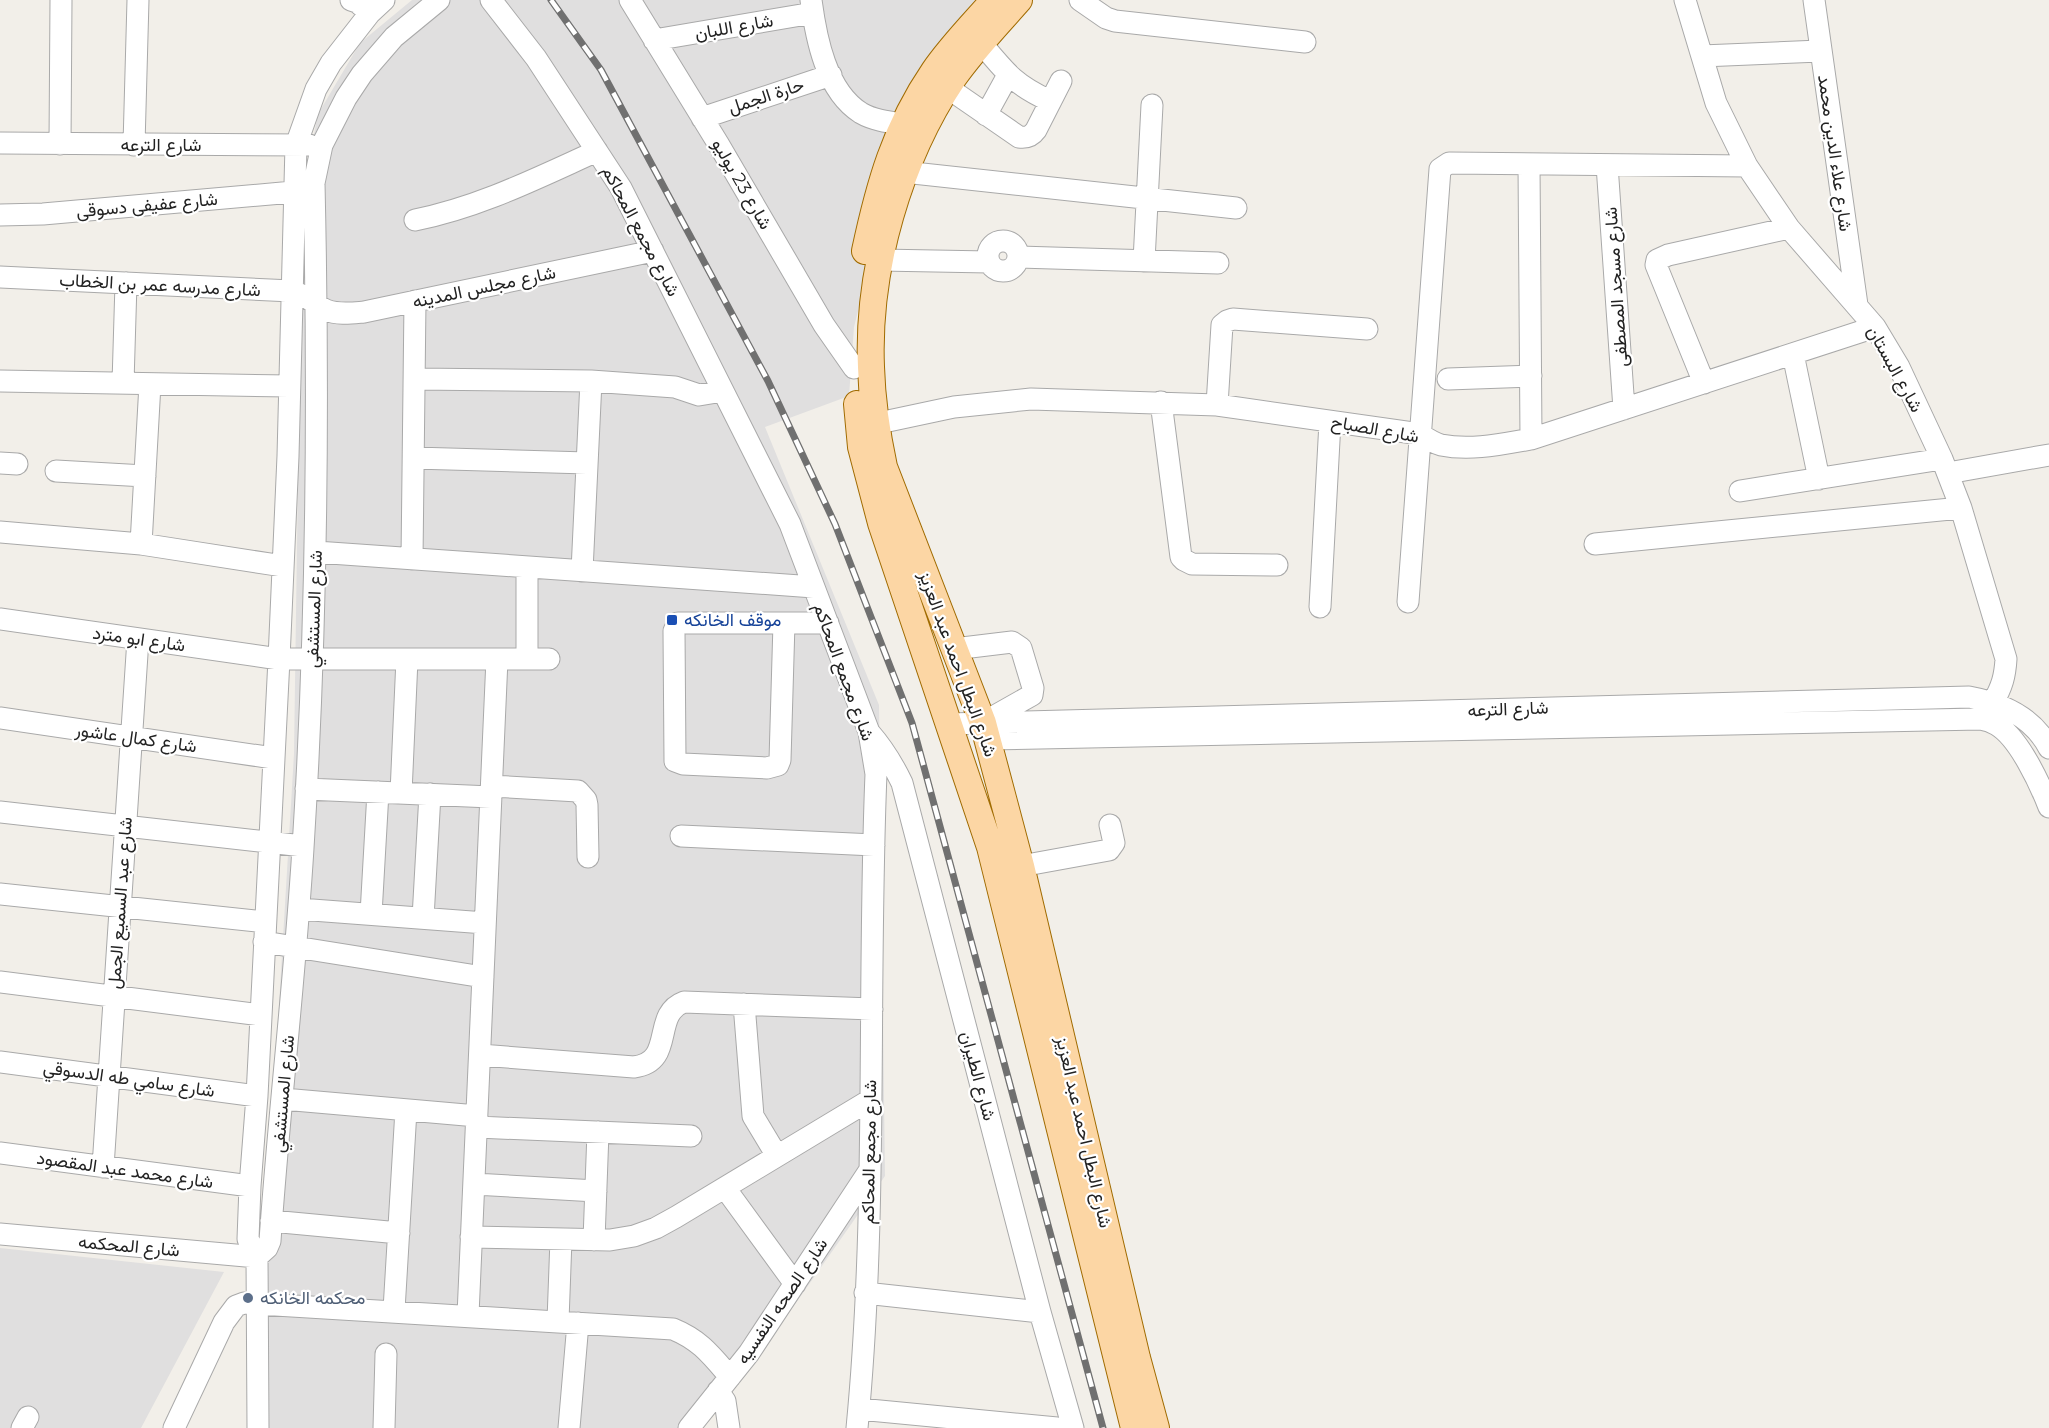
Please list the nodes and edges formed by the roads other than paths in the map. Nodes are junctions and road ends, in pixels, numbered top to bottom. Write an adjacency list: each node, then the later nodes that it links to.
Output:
1 (61, 0): 30 (street)
2 (138, 0): 31 (street)
3 (351, 0): 12 (street)
4 (439, 0): 33 (street, شارع المستشفي)
5 (492, 0): 34 (street, شارع مجمع المحاكم)
6 (630, 0): 15 (street, شارع 23 يوليو)
7 (994, 0): 28 (main road, شارع البطل احمد عبد العزيز)
8 (1019, 0): 17 (main road, شارع البطل احمد عبد العزيز)
9 (1080, 0): 16 (street)
10 (1685, 0): 19 (street, شارع البستان)
11 (1831, 0): 14 (street)
12 (377, 6): 32 (street, شارع المستشفي)
13 (812, 7): 15 (street, شارع اللبان); 20 (street)
14 (1814, 7): 18 (street, شارع علاء الدين محمد)
15 (654, 40): 27 (street, شارع 23 يوليو)
16 (1305, 42)
17 (982, 44): 21 (street); 23 (main road, شارع البطل احمد عبد العزيز)
18 (1820, 51): 19 (street); 54 (street, شارع علاء الدين محمد)
19 (1702, 56): 37 (street, شارع البستان)
20 (831, 75): 27 (street, حارة الجمل); 28 (street)
21 (1008, 75): 24 (street); 26 (street)
22 (1061, 81): 24 (street)
23 (948, 88): 26 (street); 38 (main road, شارع البطل احمد عبد العزيز)
24 (1050, 101): 26 (street)
25 (1152, 105): 40 (street)
26 (986, 115)
27 (702, 118): 58 (street, شارع 23 يوليو)
28 (902, 124): 58 (main road, شارع البطل احمد عبد العزيز)
29 (0, 143): 30 (street, شارع الترعه)
30 (60, 144): 31 (street, شارع الترعه)
31 (134, 145): 32 (street, شارع الترعه)
32 (296, 145): 33 (street, شارع الترعه); 39 (street, شارع المستشفي)
33 (322, 145): 53 (street, شارع المستشفي)
34 (597, 151): 43 (street); 45 (street, شارع مجمع المحاكم)
35 (1528, 164): 36 (street); 59 (street); 74 (street)
36 (1607, 165): 37 (street); 71 (street, شارع مسجد المصطفى)
37 (1747, 166): 44 (street, شارع البستان)
38 (904, 172): 40 (street); 46 (main road, شارع البطل احمد عبد العزيز)
39 (293, 192): 42 (street, شارع عفيفى دسوقى); 51 (street, شارع المستشفي)
40 (1147, 198): 41 (street); 47 (street)
41 (1236, 208)
42 (0, 215)
43 (416, 220)
44 (1789, 228): 54 (street, شارع البستان); 65 (street)
45 (653, 251): 52 (street, شارع مجلس المدينه); 68 (street, شارع مجمع المحاكم)
46 (880, 260): 47 (street); 73 (main road, شارع البطل احمد عبد العزيز)
47 (1144, 261): 48 (street)
48 (1218, 263)
49 (0, 277): 50 (street, شارع مدرسه عمر بن الخطاب)
50 (126, 283): 51 (street, شارع مدرسه عمر بن الخطاب); 64 (street)
51 (292, 291): 53 (street, شارع مدرسه عمر بن الخطاب); 67 (street, شارع المستشفي)
52 (415, 301): 53 (street, شارع مجلس المدينه); 60 (street)
53 (317, 304): 88 (street, شارع المستشفي)
54 (1857, 305): 55 (street, شارع البستان)
55 (1875, 327): 57 (street, شارع الصباح); 79 (street, شارع البستان)
56 (1367, 329): 70 (street)
57 (1793, 354): 65 (street, شارع الصباح); 82 (street)
58 (854, 368): 73 (main road, شارع البطل احمد عبد العزيز)
59 (1531, 376): 61 (street); 75 (street)
60 (415, 379): 63 (street); 77 (street)
61 (1448, 379)
62 (0, 381): 64 (street)
63 (591, 381): 68 (street); 78 (street)
64 (123, 383): 66 (street)
65 (1704, 383): 71 (street, شارع الصباح)
66 (150, 384): 67 (street); 81 (street)
67 (289, 386): 91 (street, شارع المستشفي)
68 (723, 391): 94 (street, شارع مجمع المحاكم)
69 (1161, 402): 70 (street, شارع الصباح); 73 (street, شارع الصباح); 90 (street)
70 (1217, 405): 72 (street, شارع الصباح)
71 (1624, 409): 75 (street, شارع الصباح)
72 (1330, 422): 74 (street, شارع الصباح); 96 (street)
73 (867, 426): 101 (main road, شارع البطل احمد عبد العزيز); 110 (main road, شارع البطل احمد عبد العزيز)
74 (1420, 434): 75 (street, شارع الصباح); 95 (street)
75 (1531, 439)
76 (2049, 455): 79 (street)
77 (414, 458): 78 (street); 89 (street)
78 (587, 463): 93 (street)
79 (1945, 466): 82 (street); 84 (street, شارع البستان)
80 (56, 471): 81 (street)
81 (145, 476): 86 (street)
82 (1819, 479): 83 (street)
83 (1740, 491)
84 (1961, 508): 87 (street); 108 (street, شارع البستان)
85 (0, 532): 86 (street)
86 (141, 544): 91 (street)
87 (1594, 544)
88 (316, 552): 89 (street); 103 (street, شارع المستشفي)
89 (412, 559): 92 (street)
90 (1277, 565)
91 (283, 566): 102 (street, شارع المستشفي)
92 (527, 567): 93 (street); 106 (street)
93 (582, 571): 94 (street)
94 (814, 587): 99 (street, شارع مجمع المحاكم)
95 (1408, 602)
96 (1320, 607)
97 (0, 619): 100 (street, شارع ابو مترد)
98 (784, 623): 98 (street); 99 (street)
99 (828, 623): 112 (street, شارع مجمع المحاكم)
100 (138, 639): 102 (street, شارع ابو مترد); 113 (street, شارع عبد السميع الجمل)
101 (954, 650): 111 (main road, شارع البطل احمد عبد العزيز); 111 (street)
102 (279, 659): 103 (street, شارع ابو مترد); 115 (street, شارع المستشفي)
103 (312, 659): 104 (street, شارع ابو مترد); 116 (street, شارع المستشفي)
104 (406, 659): 105 (street, شارع ابو مترد); 119 (street)
105 (497, 659): 106 (street, شارع ابو مترد); 117 (street)
106 (527, 659): 107 (street, شارع ابو مترد)
107 (549, 659)
108 (1993, 702): 111 (street, شارع الترعه); 114 (street, شارع الترعه)
109 (0, 718): 113 (street, شارع كمال عاشور)
110 (948, 724): 111 (street, شارع الترعه); 188 (main road, شارع البطل احمد عبد العزيز)
111 (985, 731): 121 (street, شارع الترعه); 130 (main road, شارع البطل احمد عبد العزيز)
112 (868, 732): 127 (street, شارع مجمع المحاكم); 174 (street, شارع الطيران)
113 (131, 737): 115 (street, شارع كمال عاشور); 124 (street, شارع عبد السميع الجمل)
114 (2049, 748)
115 (273, 758): 126 (street, شارع المستشفي)
116 (306, 789): 118 (street); 128 (street, شارع المستشفي)
117 (491, 791): 120 (street); 129 (street); 136 (street)
118 (378, 792): 119 (street); 134 (street)
119 (401, 793): 120 (street)
120 (430, 794): 135 (street)
121 (2049, 807)
122 (0, 812): 124 (street)
123 (1110, 825): 130 (street)
124 (125, 826): 126 (street); 132 (street, شارع عبد السميع الجمل)
125 (681, 836): 127 (street)
126 (271, 844): 128 (street); 137 (street, شارع المستشفي)
127 (874, 845): 143 (street, شارع مجمع المحاكم)
128 (303, 846): 133 (street, شارع المستشفي)
129 (588, 857)
130 (1021, 866): 189 (main road, شارع البطل احمد عبد العزيز)
131 (0, 894): 132 (street)
132 (120, 908): 137 (street); 141 (street, شارع عبد السميع الجمل)
133 (299, 909): 134 (street); 138 (street, شارع المستشفي)
134 (371, 915): 135 (street)
135 (423, 918): 136 (street)
136 (485, 923): 139 (street)
137 (264, 932): 138 (street); 144 (street, شارع المستشفي)
138 (296, 948): 139 (street); 149 (street, شارع المستشفي)
139 (483, 977): 145 (street)
140 (0, 982): 141 (street)
141 (114, 996): 144 (street); 147 (street, شارع عبد السميع الجمل)
142 (744, 1004): 143 (street); 145 (street); 156 (street)
143 (872, 1009): 150 (street, شارع مجمع المحاكم)
144 (261, 1015): 148 (street, شارع المستشفي)
145 (480, 1055): 152 (street)
146 (0, 1062): 147 (street, شارع سامي طه الدسوقي)
147 (109, 1076): 148 (street, شارع سامي طه الدسوقي); 157 (street, شارع عبد السميع الجمل)
148 (257, 1096): 160 (street, شارع المستشفي)
149 (283, 1099): 151 (street); 163 (street, شارع المستشفي)
150 (870, 1100): 156 (street); 158 (street, شارع مجمع المحاكم)
151 (406, 1110): 152 (street); 164 (street)
152 (477, 1122): 153 (street); 159 (street)
153 (598, 1132): 154 (street); 162 (street)
154 (691, 1136)
155 (0, 1153): 157 (street, شارع محمد عبد المقصود)
156 (777, 1156): 161 (street)
157 (103, 1167): 160 (street, شارع محمد عبد المقصود)
158 (869, 1171): 170 (street, شارع الصحه النفسيه); 171 (street, شارع مجمع المحاكم)
159 (474, 1185): 162 (street); 166 (street)
160 (250, 1186): 169 (street, شارع المستشفي)
161 (725, 1188): 168 (street); 170 (street)
162 (596, 1191): 168 (street)
163 (271, 1221): 164 (street); 169 (street, شارع المستشفي)
164 (399, 1233): 173 (street)
165 (0, 1234): 169 (street, شارع المحكمه)
166 (471, 1238): 167 (street); 175 (street)
167 (561, 1239): 168 (street); 176 (street)
168 (594, 1240)
169 (257, 1257): 172 (street, شارع المستشفي)
170 (795, 1284): 178 (street, شارع الصحه النفسيه)
171 (865, 1293): 174 (street); 179 (street, شارع مجمع المحاكم)
172 (257, 1303): 173 (street); 180 (street); 181 (street, شارع المستشفي)
173 (394, 1310): 175 (street)
174 (1040, 1312): 187 (street, شارع الطيران)
175 (468, 1315): 176 (street)
176 (568, 1322): 178 (street); 183 (street)
177 (386, 1354): 182 (street)
178 (724, 1384): 184 (street, شارع الصحه النفسيه); 185 (street)
179 (858, 1418): 186 (street)
180 (174, 1428)
181 (258, 1428)
182 (384, 1428)
183 (569, 1428)
184 (689, 1428)
185 (729, 1428)
186 (1057, 1428)
187 (1073, 1428)
188 (1134, 1428)
189 (1156, 1428)

